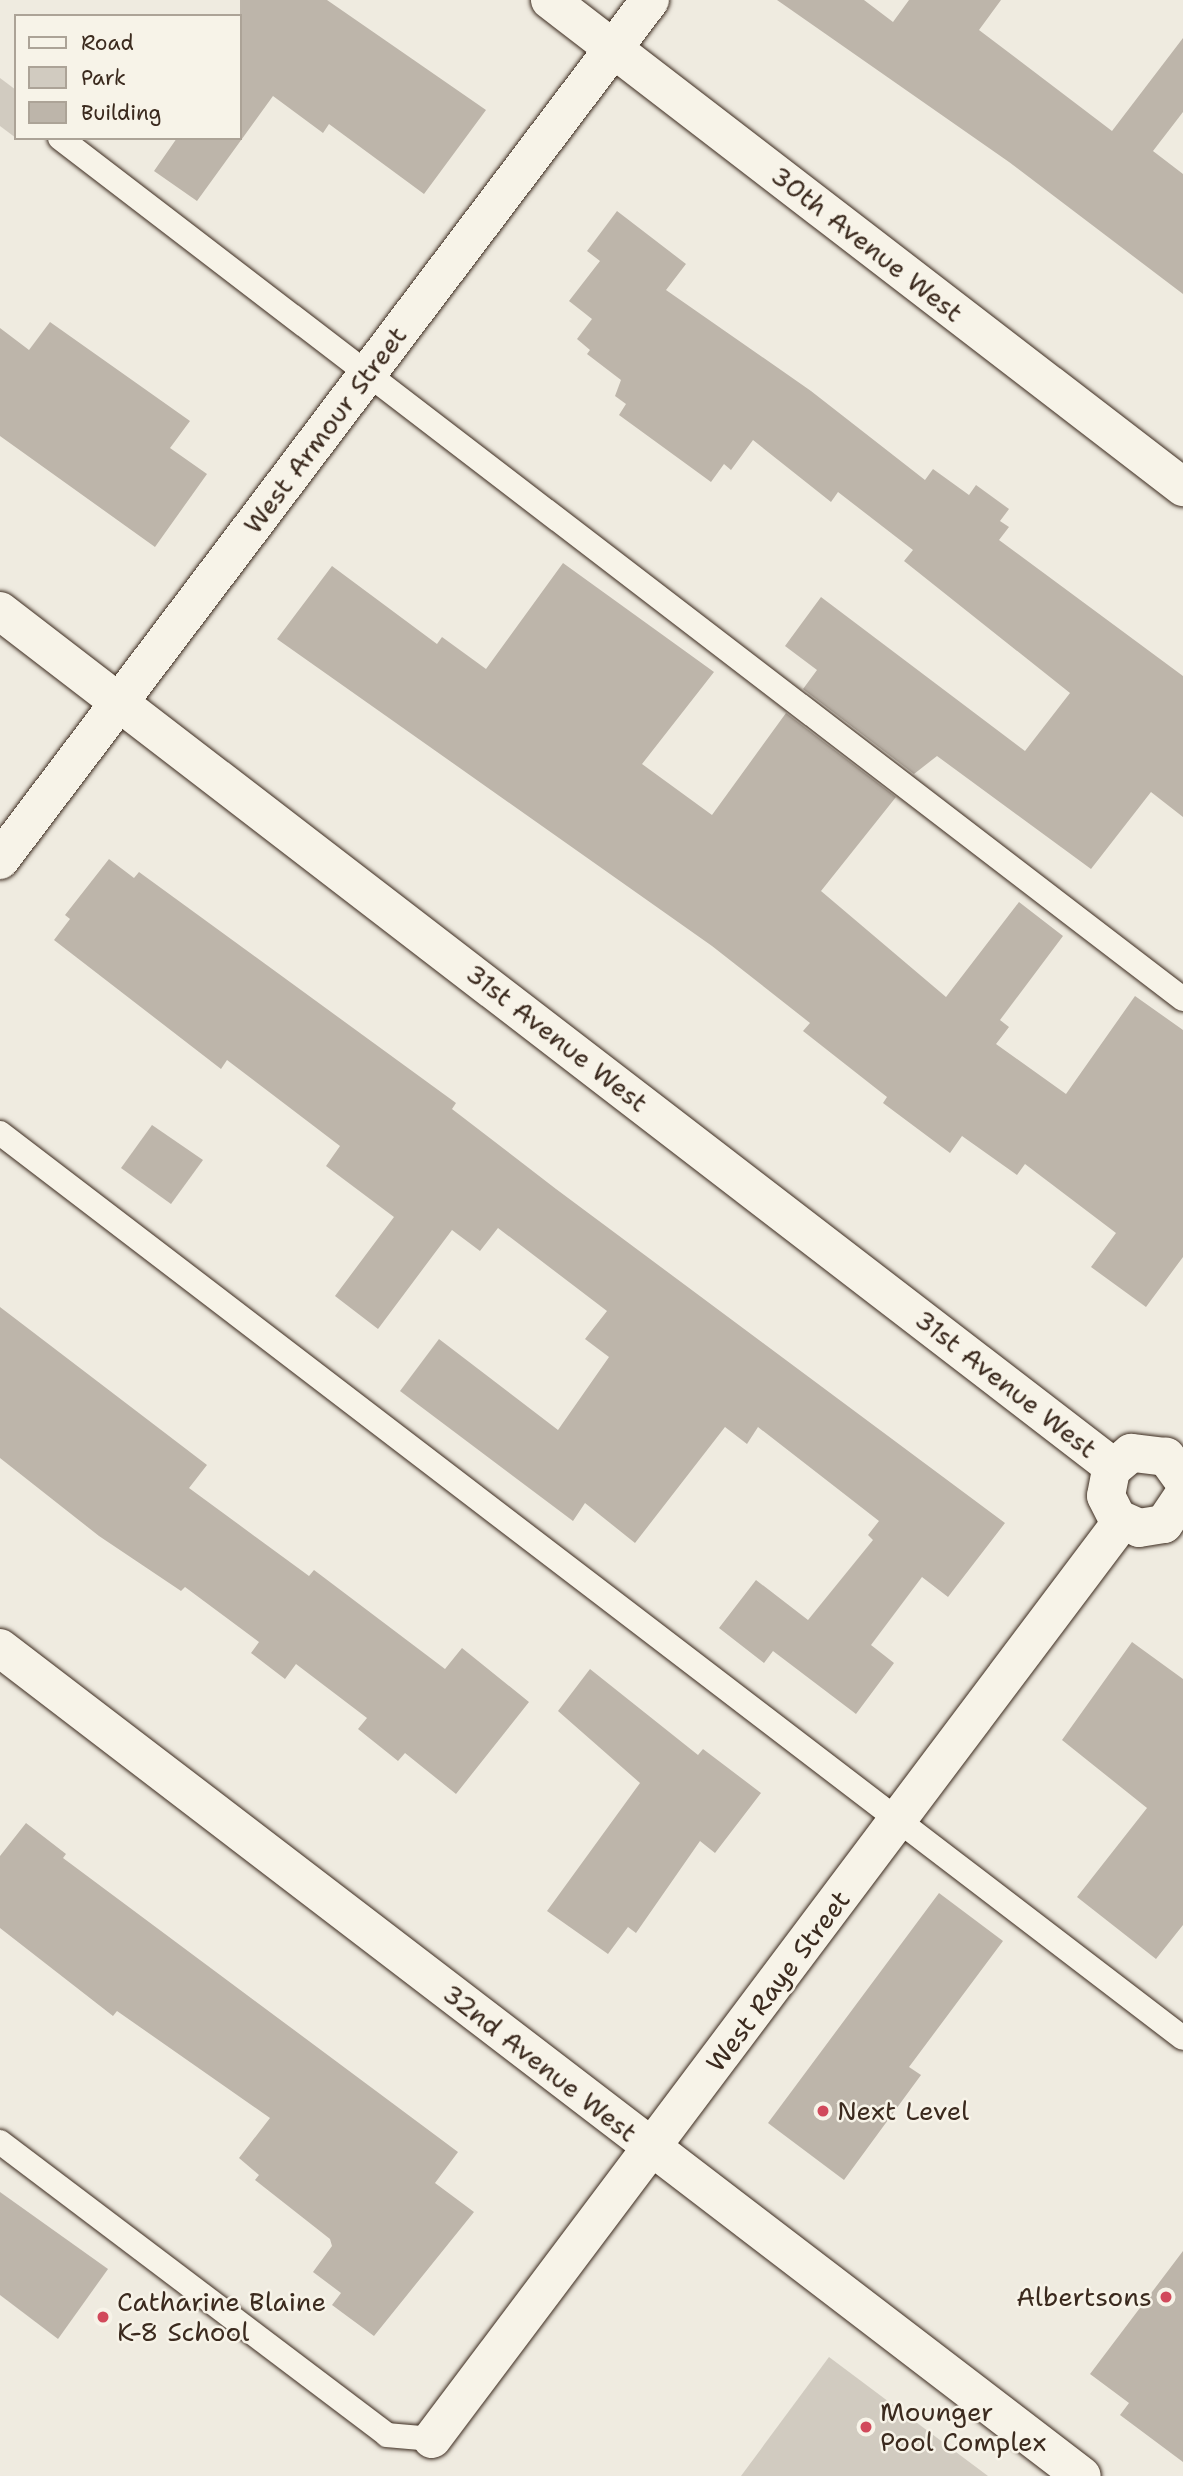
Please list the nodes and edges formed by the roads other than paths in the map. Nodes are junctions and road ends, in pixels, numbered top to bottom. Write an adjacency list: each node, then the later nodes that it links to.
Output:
1 (550, 0): 3 (street, 30th Avenue West)
2 (650, 0): 3 (street, West Armour Street)
3 (613, 49): 5 (street, West Armour Street); 6 (street, 30th Avenue West)
4 (63, 140): 5 (lane)
5 (368, 373): 8 (street, West Armour Street); 10 (lane)
6 (1183, 487)
7 (0, 611): 8 (street, 31st Avenue West)
8 (118, 701): 9 (street, West Armour Street); 12 (street, 31st Avenue West)
9 (0, 860)
10 (1183, 999)
11 (0, 1133): 16 (lane)
12 (1113, 1466): 13 (street); 14 (street)
13 (1179, 1482): 14 (street)
14 (1122, 1521): 16 (street, West Raye Street)
15 (0, 1648): 19 (street, 32nd Avenue West)
16 (899, 1822): 17 (lane); 19 (street, West Raye Street)
17 (1183, 2038)
18 (0, 2142): 20 (lane)
19 (651, 2148): 20 (street, West Raye Street); 21 (street, 32nd Avenue West)
20 (432, 2439)
21 (1082, 2476)

